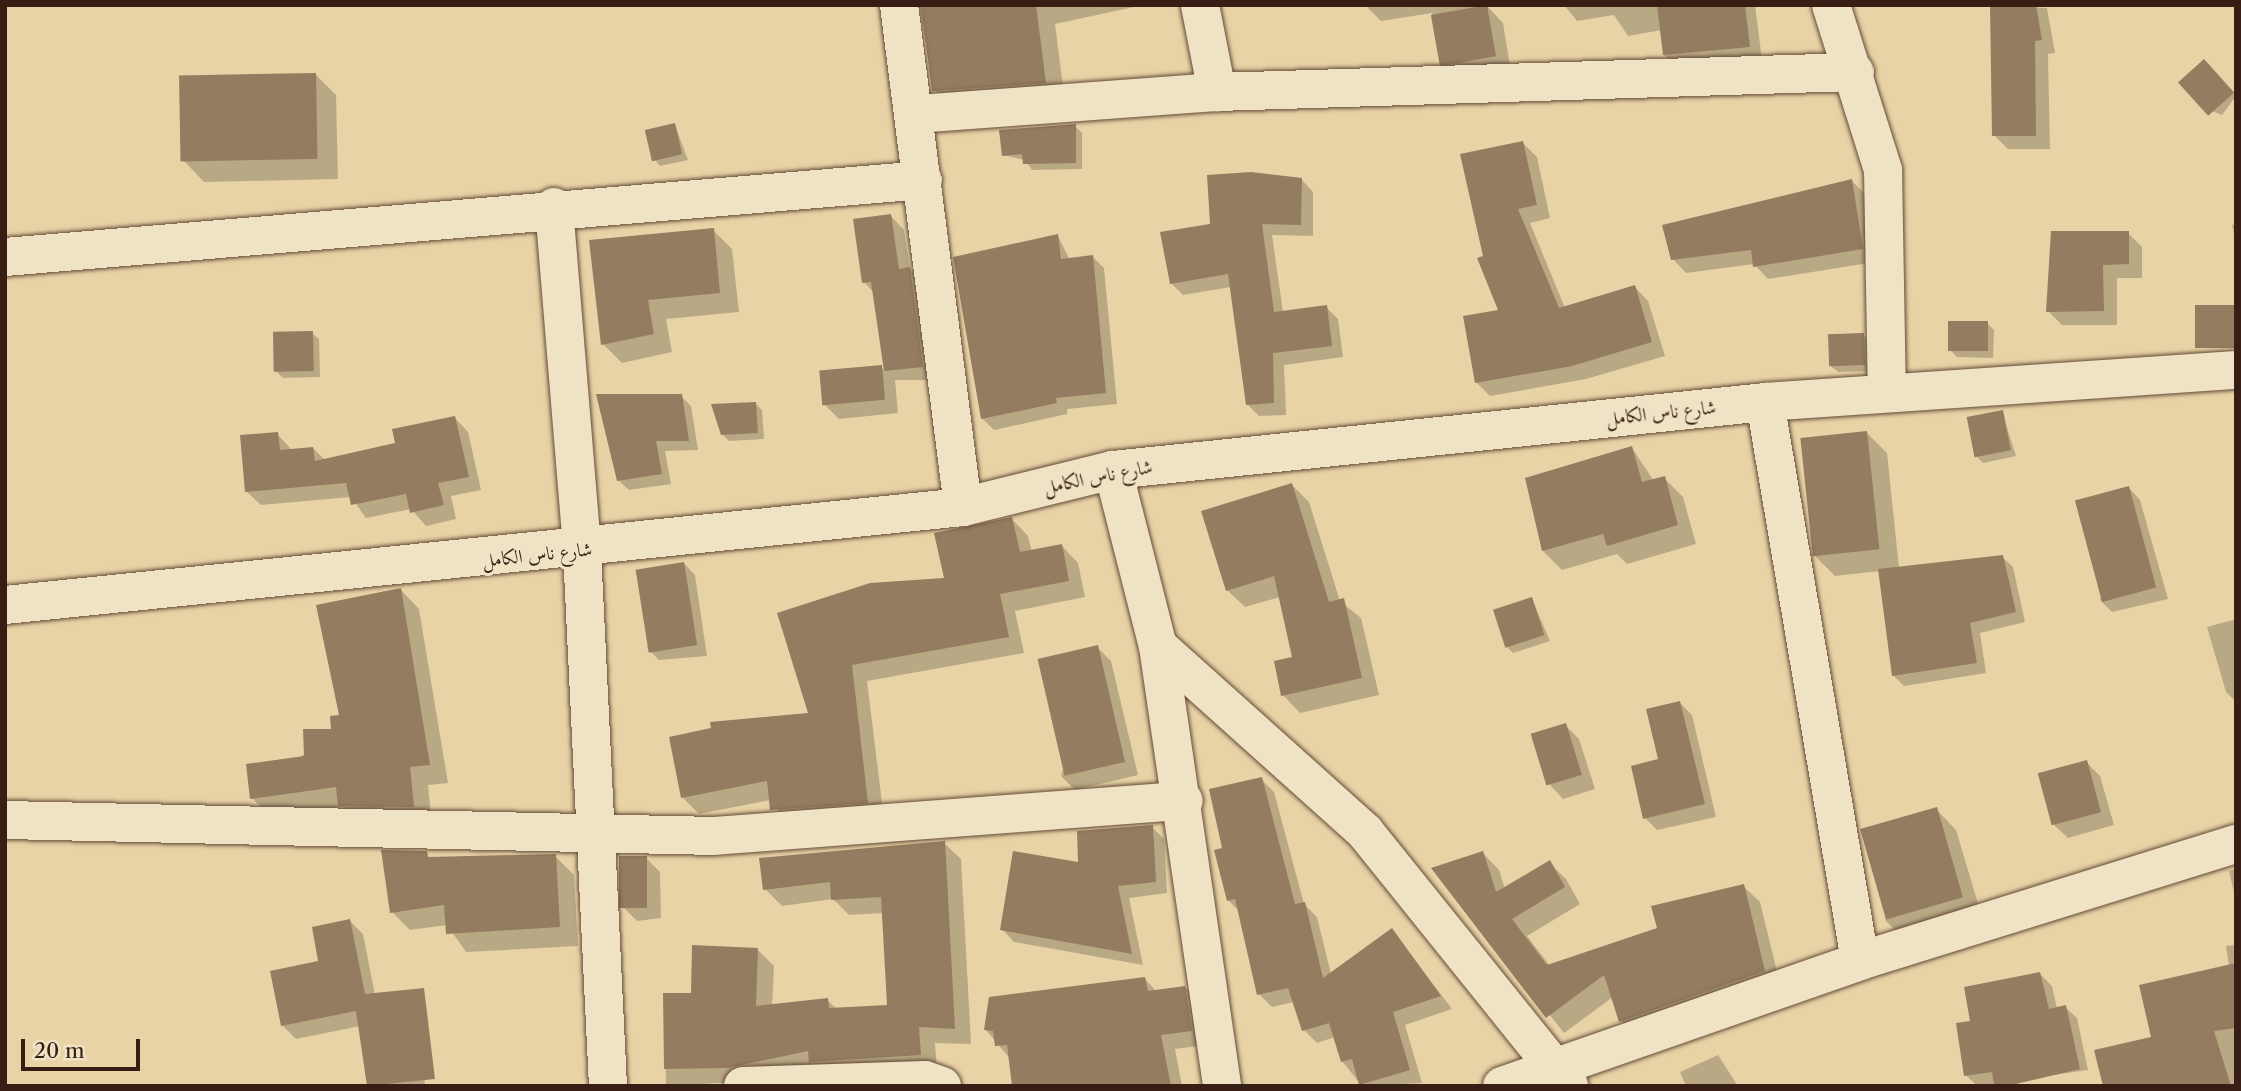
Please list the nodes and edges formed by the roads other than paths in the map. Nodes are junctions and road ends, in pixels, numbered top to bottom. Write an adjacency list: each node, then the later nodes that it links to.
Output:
1 (900, 5): 6 (street)
2 (1200, 5): 5 (street)
3 (1831, 5): 4 (street)
4 (1855, 72): 5 (street); 11 (street)
5 (1217, 92): 6 (street)
6 (917, 114): 7 (street)
7 (923, 180): 8 (street); 14 (street)
8 (554, 207): 9 (street); 15 (street)
9 (5, 257)
10 (2236, 370): 11 (street, شارع ناس الكامل)
11 (1887, 392): 12 (street, شارع ناس الكامل)
12 (1765, 402): 13 (street, شارع ناس الكامل); 22 (street)
13 (1113, 470): 14 (street, شارع ناس الكامل); 17 (street)
14 (963, 507): 15 (street, شارع ناس الكامل)
15 (582, 551): 16 (street, شارع ناس الكامل); 20 (street)
16 (5, 605)
17 (1158, 646): 18 (street); 23 (street)
18 (1184, 801): 20 (street); 27 (street)
19 (5, 820): 20 (street)
20 (593, 833): 24 (street)
21 (2236, 844): 22 (street)
22 (1860, 961): 23 (street)
23 (1563, 1077): 28 (street)
24 (608, 1086)
25 (743, 1086): 26 (street)
26 (942, 1086)
27 (1222, 1086)
28 (1502, 1086)

